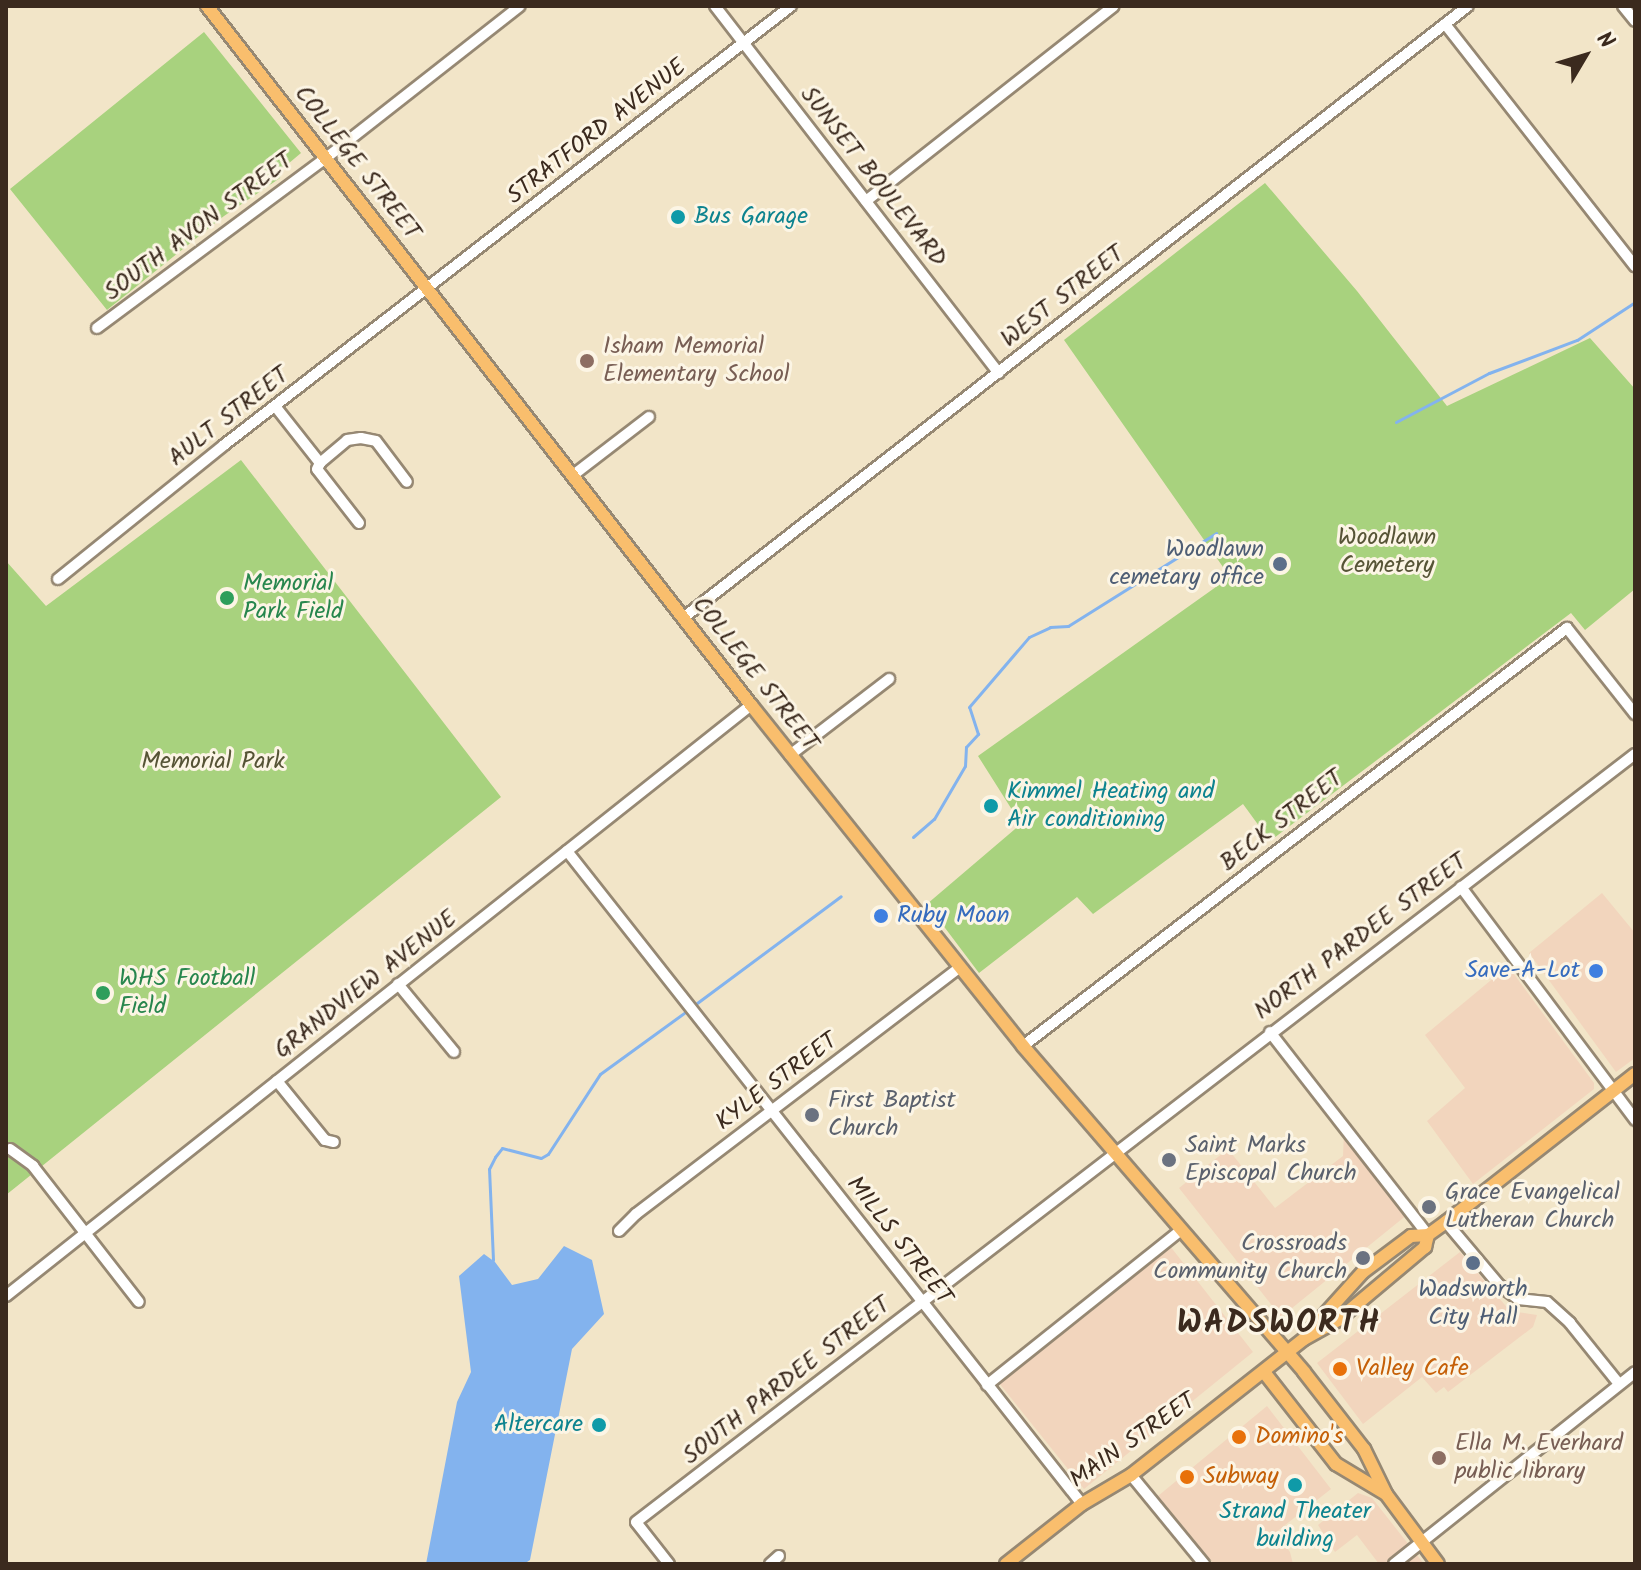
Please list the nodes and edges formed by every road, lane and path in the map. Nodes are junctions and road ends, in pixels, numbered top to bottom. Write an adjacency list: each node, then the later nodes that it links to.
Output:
1 (207, 6): 11 (main road, COLLEGE STREET)
2 (520, 6): 11 (street, SOUTH AVON STREET)
3 (715, 6): 10 (street, SUNSET BOULEVARD)
4 (791, 6): 10 (street, STRATFORD AVENUE)
5 (1114, 6): 12 (street)
6 (1468, 6): 9 (street, WEST STREET)
7 (1623, 6): 8 (street)
8 (1635, 21)
9 (1445, 24): 13 (street); 16 (street, WEST STREET)
10 (744, 43): 12 (street, SUNSET BOULEVARD); 14 (street, STRATFORD AVENUE)
11 (326, 158): 14 (main road, COLLEGE STREET); 15 (street, SOUTH AVON STREET)
12 (866, 201): 16 (street, SUNSET BOULEVARD)
13 (1635, 266)
14 (428, 290): 17 (street, AULT STREET); 20 (main road, COLLEGE STREET)
15 (97, 328)
16 (999, 373): 24 (street, WEST STREET)
17 (275, 406): 19 (street); 23 (street, AULT STREET)
18 (649, 417): 20 (street)
19 (320, 463): 21 (street); 22 (street)
20 (572, 476): 24 (main road, COLLEGE STREET)
21 (407, 482)
22 (359, 523)
23 (58, 579)
24 (683, 618): 26 (main road, COLLEGE STREET)
25 (889, 679): 29 (street)
26 (751, 705): 29 (main road, COLLEGE STREET); 30 (street, GRANDVIEW AVENUE)
27 (1635, 714): 35 (street, BECK STREET)
28 (1635, 754): 31 (street, NORTH PARDEE STREET)
29 (790, 755): 32 (main road, COLLEGE STREET)
30 (567, 851): 33 (street, GRANDVIEW AVENUE); 40 (street, MILLS STREET)
31 (1461, 887): 34 (street, NORTH PARDEE STREET); 39 (street)
32 (960, 967): 35 (main road, COLLEGE STREET); 40 (street, KYLE STREET)
33 (398, 984): 36 (street); 38 (street, GRANDVIEW AVENUE)
34 (1270, 1032): 44 (street, NORTH PARDEE STREET); 49 (street)
35 (1023, 1046): 44 (main road, COLLEGE STREET)
36 (454, 1052)
37 (1635, 1074): 39 (main road)
38 (277, 1081): 42 (street); 48 (street, GRANDVIEW AVENUE)
39 (1612, 1093): 41 (street); 45 (main road)
40 (773, 1112): 47 (street, KYLE STREET); 52 (street, MILLS STREET)
41 (1635, 1120)
42 (334, 1142)
43 (10, 1149): 48 (street)
44 (1113, 1154): 46 (main road, COLLEGE STREET); 52 (street, SOUTH PARDEE STREET)
45 (1446, 1222): 49 (main road); 57 (street)
46 (1181, 1230): 54 (main road, COLLEGE STREET); 58 (street)
47 (619, 1231)
48 (85, 1232): 50 (street, GRANDVIEW AVENUE); 51 (street)
49 (1428, 1235): 53 (main road); 53 (main road)
50 (6, 1296)
51 (139, 1302)
52 (922, 1303): 58 (street, MILLS STREET); 66 (street, SOUTH PARDEE STREET)
53 (1304, 1339): 54 (main road, MAIN STREET)
54 (1286, 1354): 55 (main road, MAIN STREET); 59 (main road, COLLEGE STREET)
55 (1264, 1372): 60 (main road, MAIN STREET); 61 (main road)
56 (1635, 1372): 57 (street)
57 (1619, 1384): 64 (street)
58 (987, 1385): 63 (street, MILLS STREET)
59 (1370, 1460): 61 (main road); 62 (main road, COLLEGE STREET)
60 (1131, 1475): 63 (main road, MAIN STREET); 69 (street)
61 (1352, 1476): 62 (main road)
62 (1386, 1494): 64 (main road, COLLEGE STREET)
63 (1082, 1504): 68 (main road, MAIN STREET)
64 (1421, 1543): 70 (street); 71 (main road, COLLEGE STREET)
65 (779, 1556): 67 (street)
66 (669, 1564)
67 (770, 1564)
68 (1006, 1564)
69 (1204, 1564)
70 (1394, 1564)
71 (1438, 1564)

